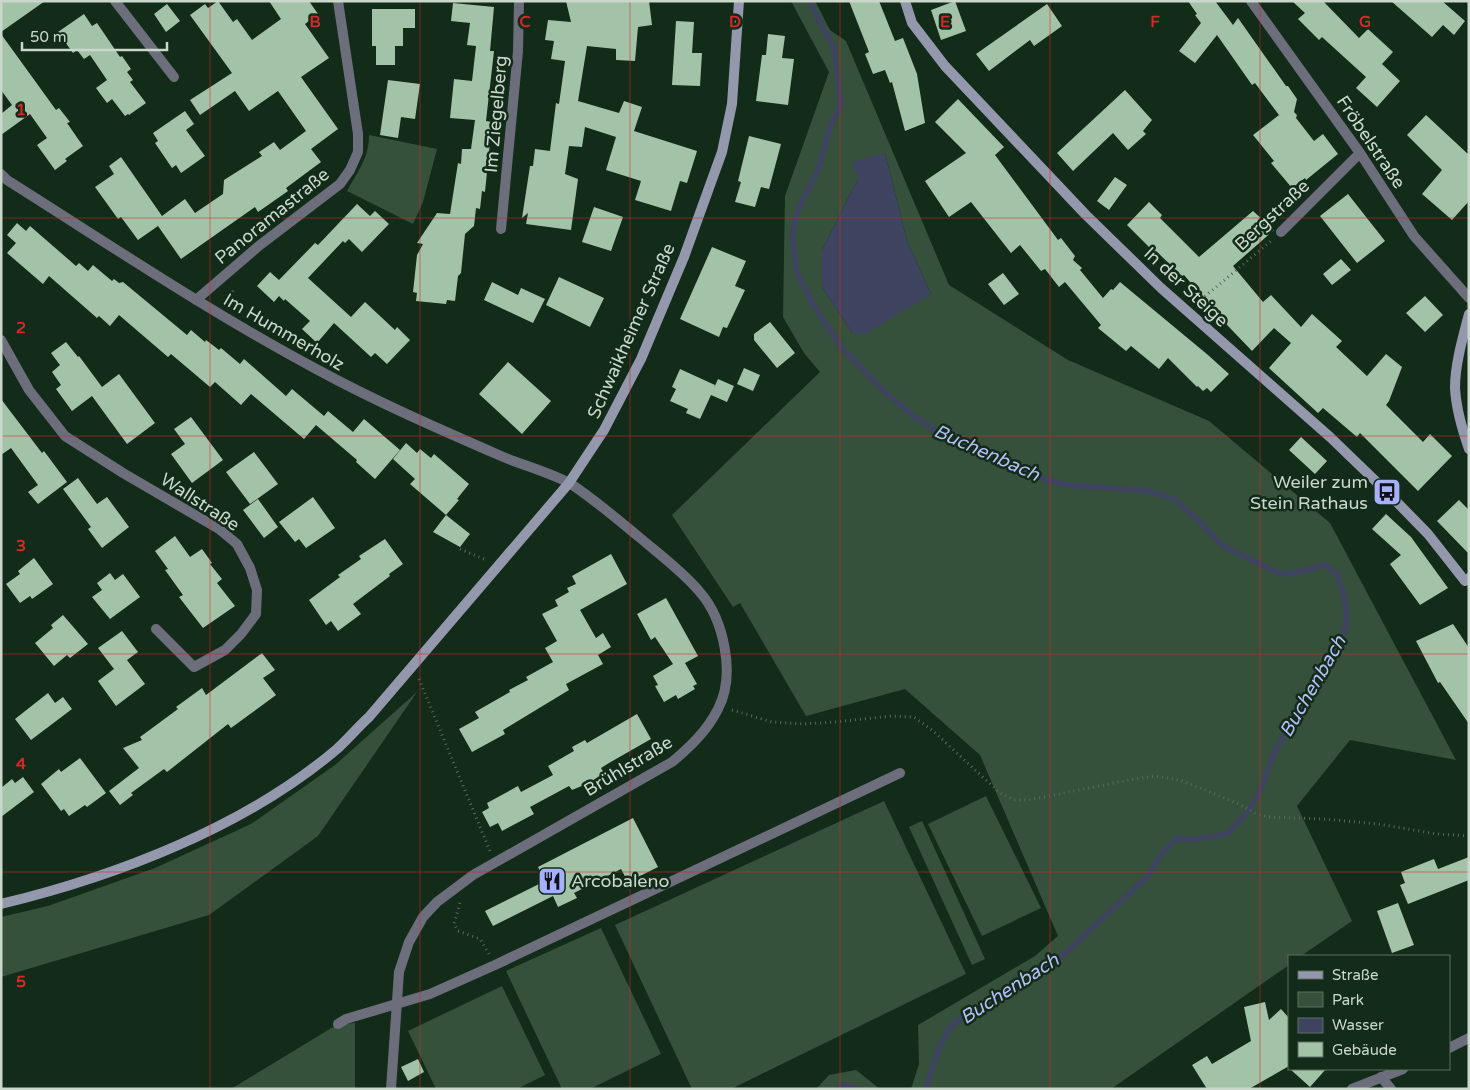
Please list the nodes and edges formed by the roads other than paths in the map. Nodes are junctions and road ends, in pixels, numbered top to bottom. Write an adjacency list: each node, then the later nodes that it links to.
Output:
1 (115, 1): 7 (street)
2 (338, 1): 13 (street, Panoramastraße)
3 (519, 1): 10 (street, Im Ziegelberg)
4 (739, 1): 17 (main road, Schwaikheimer Straße)
5 (905, 1): 18 (main road, In der Steige)
6 (1251, 1): 8 (street, Fröbelstraße)
7 (174, 77)
8 (1360, 153): 11 (street, Bergstraße); 12 (street, Fröbelstraße)
9 (3, 181): 13 (street, Im Hummerholz)
10 (501, 229)
11 (1281, 232)
12 (1469, 298)
13 (196, 300): 17 (street, Im Hummerholz)
14 (1469, 314): 16 (main road)
15 (1, 340): 19 (street, Wallstraße)
16 (1469, 449)
17 (569, 483): 21 (main road, Schwaikheimer Straße); 22 (street, Brühlstraße)
18 (1468, 582)
19 (156, 629)
20 (900, 773): 22 (street)
21 (1, 904)
22 (396, 1003): 23 (street); 28 (street, Brühlstraße)
23 (338, 1024)
24 (1469, 1038): 25 (street)
25 (1450, 1048)
26 (1400, 1070): 27 (street)
27 (1382, 1077): 29 (street); 30 (street)
28 (391, 1089)
29 (1352, 1089)
30 (1390, 1089)

